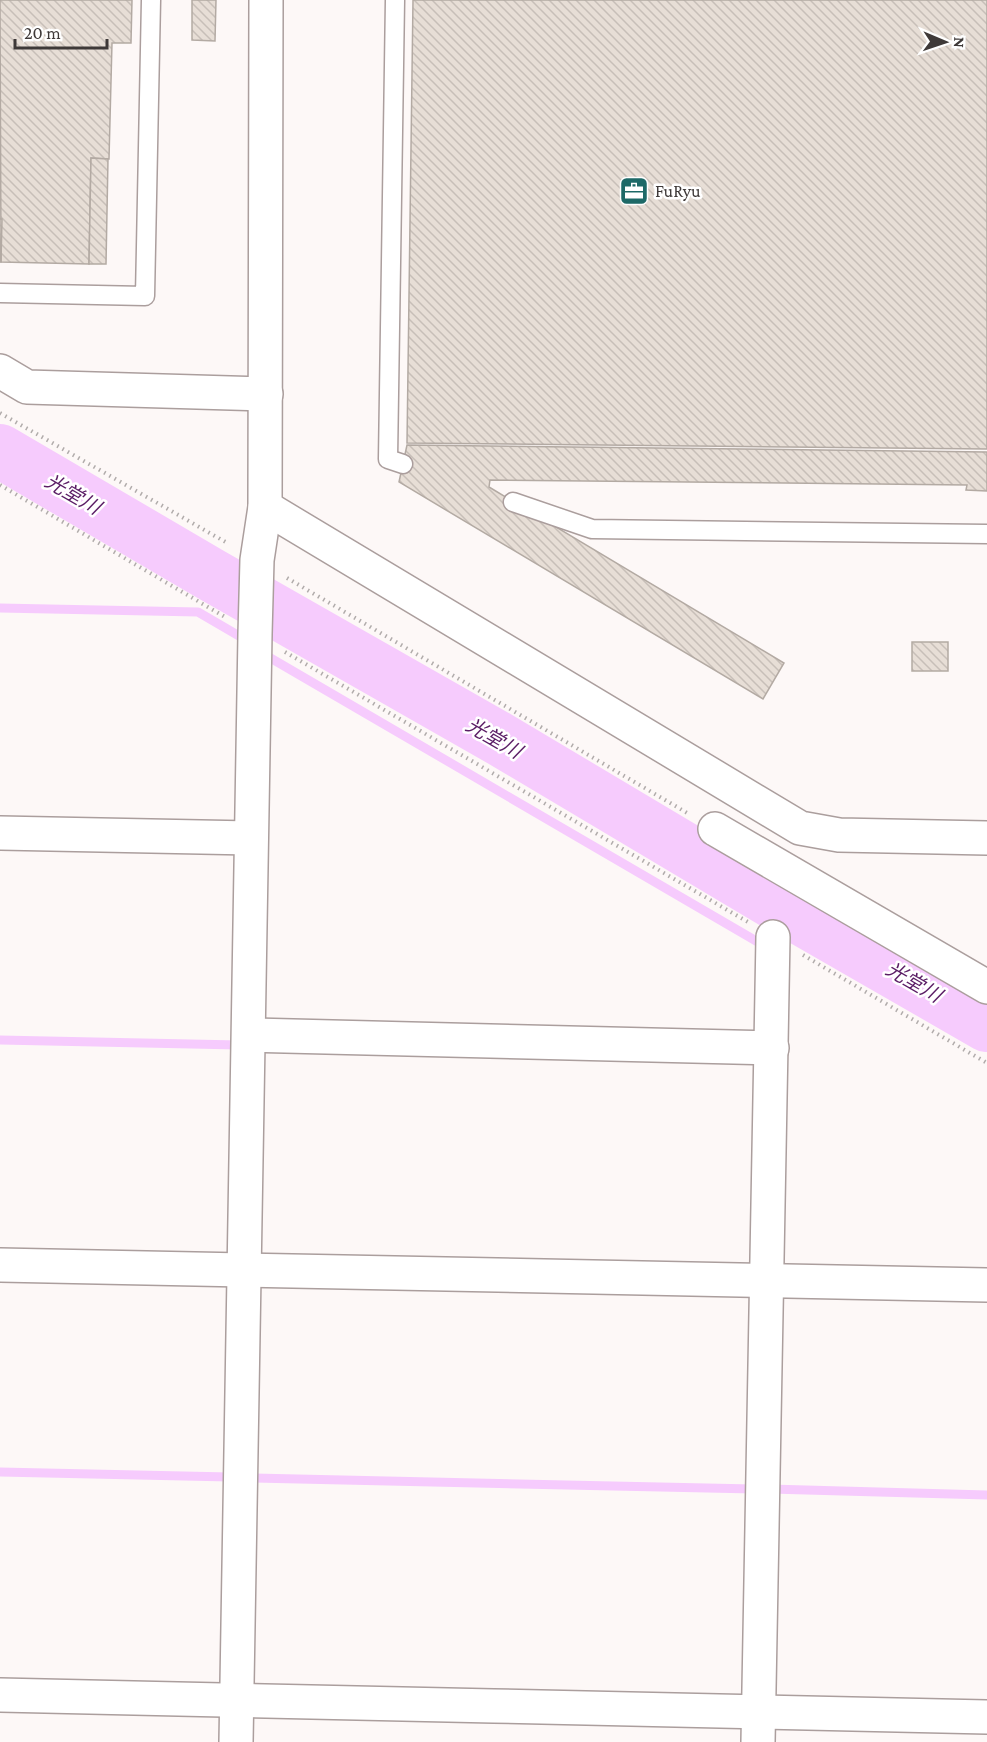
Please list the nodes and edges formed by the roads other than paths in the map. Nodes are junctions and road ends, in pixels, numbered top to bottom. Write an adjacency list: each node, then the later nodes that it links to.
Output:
1 (151, 0): 4 (lane)
2 (266, 0): 6 (street)
3 (395, 0): 7 (lane)
4 (0, 293)
5 (0, 371): 6 (street)
6 (266, 394): 9 (street)
7 (403, 464)
8 (513, 502): 10 (lane)
9 (265, 507): 13 (street); 14 (street)
10 (987, 534)
11 (715, 829): 16 (street)
12 (0, 833): 13 (street)
13 (251, 838): 17 (street)
14 (987, 838)
15 (773, 937): 18 (street)
16 (987, 987)
17 (249, 1035): 18 (street); 20 (street)
18 (772, 1048): 21 (street)
19 (0, 1265): 20 (street)
20 (245, 1269): 21 (street); 24 (street)
21 (768, 1281): 22 (street); 26 (street)
22 (987, 1285)
23 (0, 1695): 24 (street)
24 (237, 1702): 26 (street); 27 (street)
25 (987, 1717): 26 (street)
26 (758, 1726)
27 (236, 1742)

